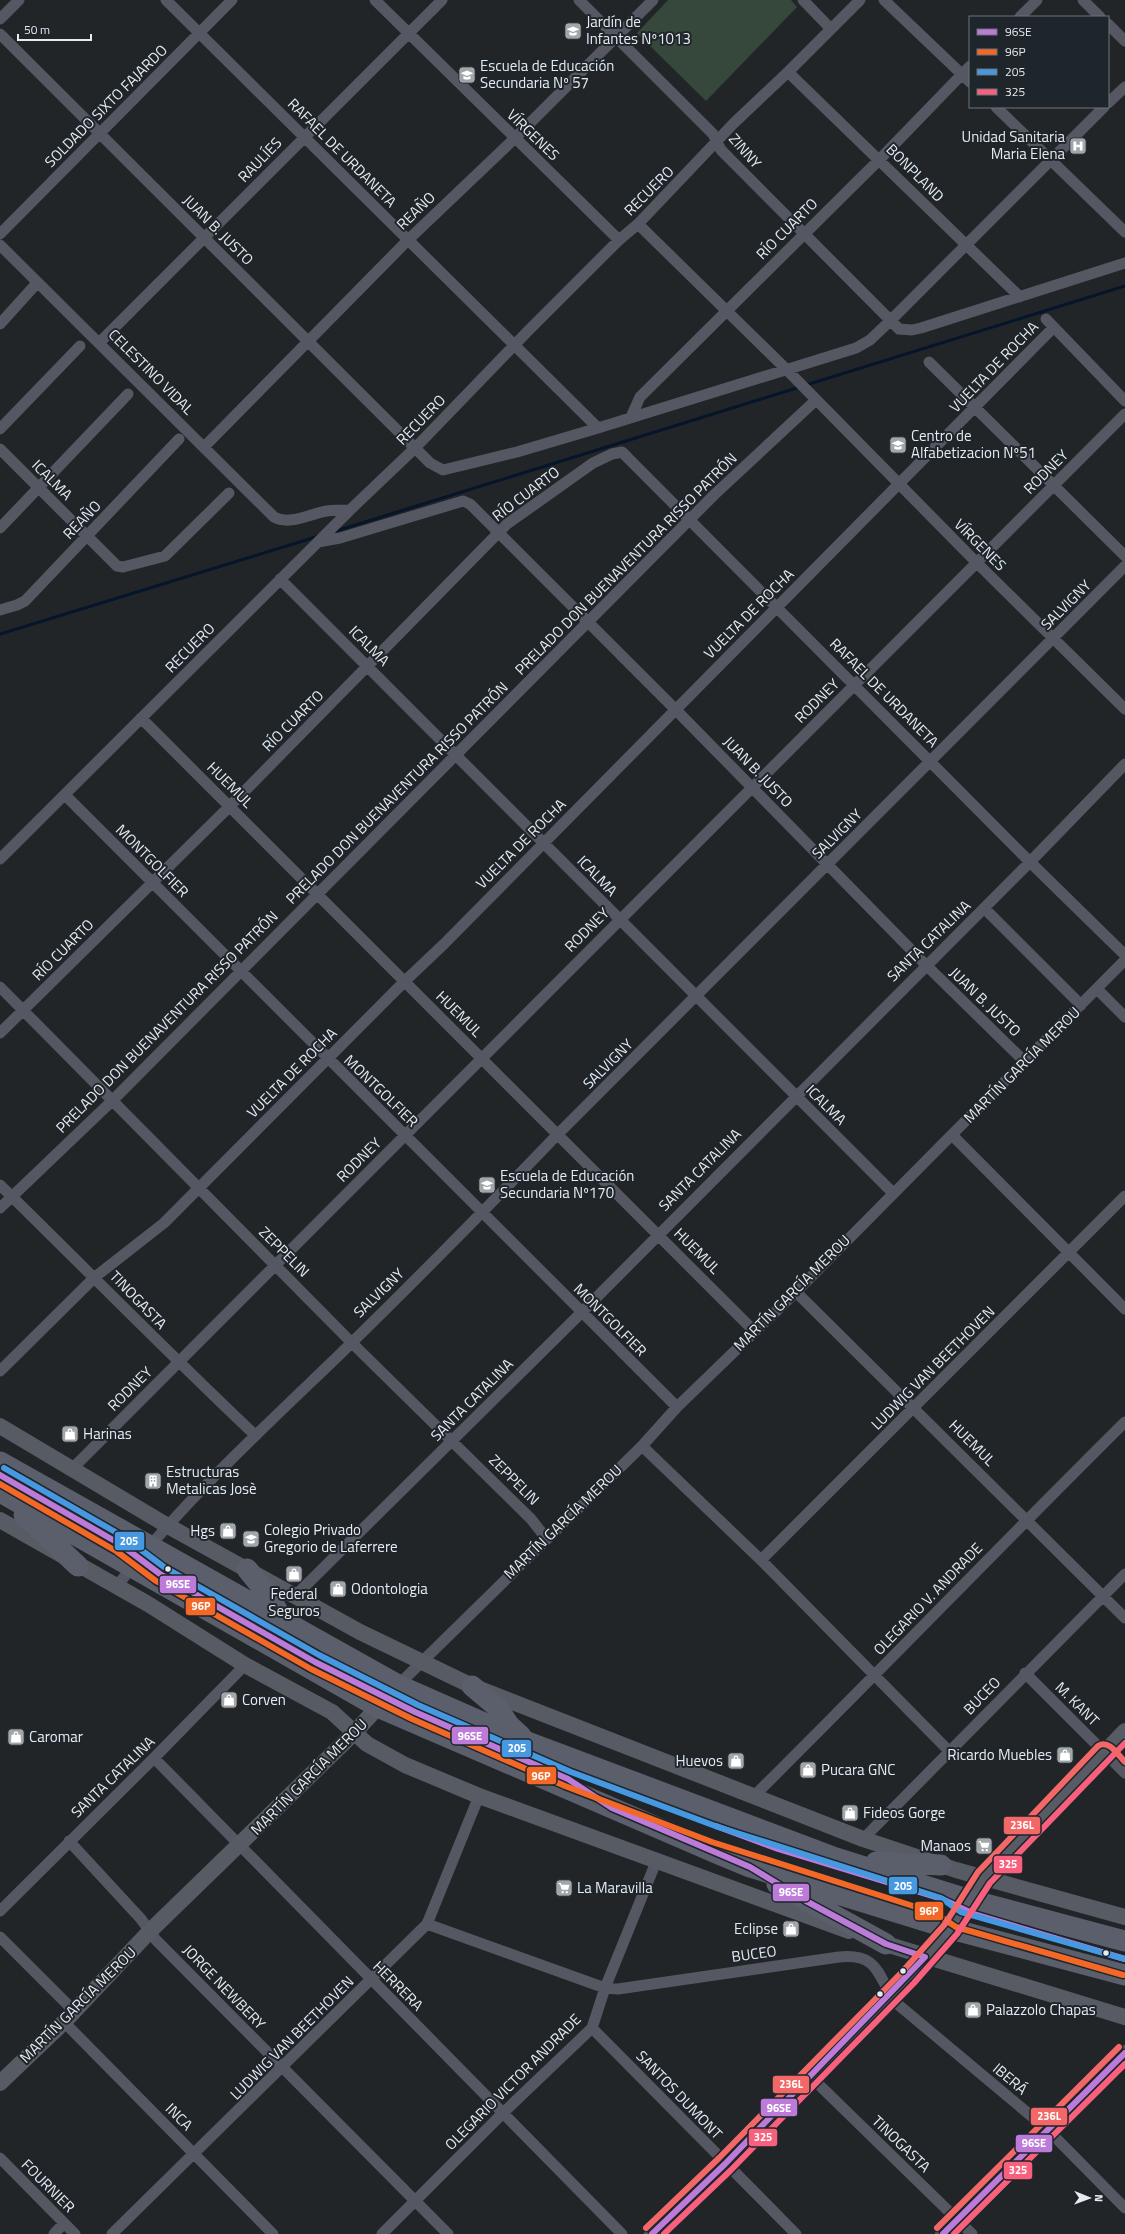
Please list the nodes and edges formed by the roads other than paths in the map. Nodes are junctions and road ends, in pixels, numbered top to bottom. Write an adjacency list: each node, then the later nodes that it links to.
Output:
1 (20, 0): 15 (street)
2 (166, 0): 18 (street, RAFAEL DE URDANETA)
3 (232, 0): 18 (street, SOLDADO SIXTO FAJARDO)
4 (375, 0): 19 (street, VÍRGENES)
5 (442, 0): 19 (street, RAULÍES)
6 (579, 0): 21 (street, ZINNY)
7 (652, 0): 21 (street, REAÑO)
8 (803, 0): 17 (street)
9 (860, 0): 17 (street, RECUERO)
10 (884, 0): 24 (street)
11 (1037, 0): 13 (street)
12 (1083, 0): 14 (street)
13 (1021, 16)
14 (1099, 16)
15 (0, 19)
16 (1109, 25): 22 (street)
17 (831, 29): 23 (street, RECUERO)
18 (200, 32): 29 (street, SOLDADO SIXTO FAJARDO); 30 (street, RAFAEL DE URDANETA)
19 (408, 33): 30 (street, RAULÍES); 31 (street, VÍRGENES)
20 (0, 34): 29 (street, JUAN B. JUSTO)
21 (616, 37): 31 (street, REAÑO); 32 (street, ZINNY)
22 (1125, 41)
23 (788, 72): 32 (street, RECUERO); 33 (street, BONPLAND)
24 (966, 78): 33 (street, RÍO CUARTO)
25 (1125, 87): 26 (street)
26 (1109, 102)
27 (997, 108): 34 (street)
28 (1103, 108): 34 (street)
29 (100, 134): 38 (street, SOLDADO SIXTO FAJARDO); 39 (street, JUAN B. JUSTO)
30 (304, 136): 39 (street, RAULÍES); 40 (street, RAFAEL DE URDANETA)
31 (514, 139): 40 (street, REAÑO); 41 (street, VÍRGENES)
32 (717, 142): 35 (street, RECUERO); 37 (street, ZINNY)
33 (880, 159): 37 (street, RÍO CUARTO); 43 (street, BONPLAND)
34 (1051, 160): 36 (street); 43 (street)
35 (638, 224): 41 (street, RECUERO); 47 (street)
36 (1125, 232)
37 (803, 233): 47 (street, RÍO CUARTO); 48 (street, ZINNY)
38 (0, 234)
39 (205, 239): 50 (street, JUAN B. JUSTO); 51 (street, RAULÍES)
40 (408, 240): 50 (street, REAÑO); 53 (street, RAFAEL DE URDANETA)
41 (619, 240): 53 (street, RECUERO)
42 (0, 245): 45 (street, CELESTINO VIDAL)
43 (967, 245): 46 (street, BONPLAND); 48 (street)
44 (1125, 263): 46 (street, ZINNY)
45 (37, 283): 49 (street); 51 (street, CELESTINO VIDAL)
46 (1020, 297): 48 (street, ZINNY)
47 (725, 311): 55 (street); 61 (street, RÍO CUARTO)
48 (890, 321): 55 (street, JUAN B. JUSTO)
49 (0, 324)
50 (308, 340): 65 (street, REAÑO); 66 (street, JUAN B. JUSTO)
51 (100, 342): 65 (street, CELESTINO VIDAL)
52 (80, 346): 63 (street)
53 (514, 346): 62 (street, RAFAEL DE URDANETA); 66 (street, RECUERO)
54 (929, 362): 59 (street)
55 (786, 369): 57 (street, VÍRGENES); 61 (street, JUAN B. JUSTO)
56 (128, 394): 71 (street)
57 (816, 400): 70 (street, VÍRGENES); 74 (street, PRELADO DON BUENAVENTURA RISSO PATRÓN)
58 (1125, 401): 59 (street, VUELTA DE ROCHA)
59 (976, 408): 69 (street); 70 (street, VUELTA DE ROCHA)
60 (1125, 414): 69 (street, RODNEY)
61 (630, 417): 62 (street, JUAN B. JUSTO)
62 (598, 428): 66 (street, JUAN B. JUSTO)
63 (0, 429)
64 (179, 439): 77 (street, REAÑO)
65 (204, 447): 73 (street, CELESTINO VIDAL)
66 (415, 448): 73 (street, RECUERO)
67 (0, 449): 71 (street, ICALMA)
68 (622, 452): 74 (street, RAFAEL DE URDANETA); 76 (street, RÍO CUARTO)
69 (1055, 484): 79 (street); 80 (street, RODNEY)
70 (899, 485): 80 (street, VÍRGENES); 83 (street, VUELTA DE ROCHA)
71 (39, 487): 75 (street); 77 (street, ICALMA)
72 (229, 493): 77 (street, ICALMA)
73 (350, 510): 78 (street, RECUERO)
74 (690, 520): 83 (street, RAFAEL DE URDANETA); 85 (street, PRELADO DON BUENAVENTURA RISSO PATRÓN)
75 (0, 528)
76 (498, 534): 78 (street, JUAN B. JUSTO); 85 (street, JUAN B. JUSTO); 87 (street, RÍO CUARTO)
77 (88, 536): 84 (street, REAÑO)
78 (318, 542): 82 (street, RECUERO)
79 (1125, 556)
80 (976, 562): 86 (street, VÍRGENES); 88 (street, RODNEY)
81 (1125, 566): 86 (street, SALVIGNY)
82 (280, 579): 87 (street, ICALMA); 91 (street, RECUERO)
83 (778, 607): 88 (street, RAFAEL DE URDANETA); 90 (street, VUELTA DE ROCHA)
84 (0, 610)
85 (588, 623): 90 (street, JUAN B. JUSTO); 92 (street, PRELADO DON BUENAVENTURA RISSO PATRÓN)
86 (1054, 639): 89 (street, VÍRGENES); 93 (street, SALVIGNY)
87 (368, 667): 92 (street, ICALMA); 97 (street, RÍO CUARTO)
88 (854, 685): 93 (street, RAFAEL DE URDANETA); 95 (street, RODNEY)
89 (1125, 709)
90 (676, 710): 95 (street, JUAN B. JUSTO); 98 (street, VUELTA DE ROCHA)
91 (141, 718): 96 (street, RECUERO); 97 (street, HUEMUL)
92 (455, 754): 98 (street, ICALMA); 103 (street, PRELADO DON BUENAVENTURA RISSO PATRÓN)
93 (932, 762): 100 (street, RAFAEL DE URDANETA); 101 (street, SALVIGNY)
94 (1125, 764): 100 (street, SANTA CATALINA)
95 (752, 787): 101 (street, JUAN B. JUSTO); 105 (street, RODNEY)
96 (65, 795): 99 (street, RECUERO); 102 (street, MONTGOLFIER)
97 (230, 806): 102 (street, RÍO CUARTO); 103 (street, HUEMUL)
98 (544, 841): 105 (street, ICALMA); 110 (street, VUELTA DE ROCHA)
99 (0, 859)
100 (1030, 862): 104 (street, SANTA CATALINA); 106 (street, RAFAEL DE URDANETA)
101 (827, 865): 108 (street, JUAN B. JUSTO); 113 (street, SALVIGNY)
102 (152, 883): 109 (street, MONTGOLFIER); 115 (street, RÍO CUARTO)
103 (317, 894): 109 (street, PRELADO DON BUENAVENTURA RISSO PATRÓN); 110 (street, HUEMUL)
104 (984, 908): 108 (street, SANTA CATALINA); 114 (street)
105 (619, 920): 113 (street, ICALMA); 118 (street, RODNEY)
106 (1125, 955)
107 (1125, 960): 112 (street, MARTÍN GARCÍA MEROU)
108 (926, 965): 120 (street, JUAN B. JUSTO); 121 (street, SANTA CATALINA)
109 (241, 970): 119 (street, MONTGOLFIER); 122 (street, PRELADO DON BUENAVENTURA RISSO PATRÓN)
110 (405, 981): 118 (street, HUEMUL); 119 (street, VUELTA DE ROCHA)
111 (0, 987): 115 (street, ZEPPELIN)
112 (1097, 988): 114 (street, MARTÍN GARCÍA MEROU); 116 (street)
113 (696, 997): 121 (street, ICALMA); 124 (street, SALVIGNY)
114 (1080, 1005): 120 (street, MARTÍN GARCÍA MEROU)
115 (23, 1011): 117 (street, RÍO CUARTO); 122 (street, ZEPPELIN)
116 (1125, 1017)
117 (0, 1033)
118 (481, 1058): 123 (street, RODNEY); 124 (street, HUEMUL)
119 (327, 1059): 123 (street, MONTGOLFIER); 127 (street, VUELTA DE ROCHA)
120 (1024, 1061): 125 (street, MARTÍN GARCÍA MEROU)
121 (796, 1096): 128 (street, ICALMA); 133 (street, SANTA CATALINA)
122 (113, 1100): 127 (street, ZEPPELIN); 129 (street, PRELADO DON BUENAVENTURA RISSO PATRÓN)
123 (405, 1135): 132 (street, MONTGOLFIER); 135 (street, RODNEY)
124 (557, 1135): 132 (street, SALVIGNY); 133 (street, HUEMUL)
125 (952, 1135): 128 (street, MARTÍN GARCÍA MEROU); 134 (street)
126 (0, 1185): 129 (street, TINOGASTA)
127 (199, 1188): 135 (street, ZEPPELIN); 136 (street, VUELTA DE ROCHA)
128 (893, 1193): 137 (street, MARTÍN GARCÍA MEROU)
129 (12, 1196): 131 (street, PRELADO DON BUENAVENTURA RISSO PATRÓN); 136 (street, TINOGASTA)
130 (1125, 1196): 134 (street, LUDWIG VAN BEETHOVEN)
131 (0, 1208)
132 (482, 1213): 139 (street, MONTGOLFIER); 141 (street, SALVIGNY)
133 (658, 1234): 139 (street, SANTA CATALINA); 140 (street, HUEMUL)
134 (1069, 1253): 138 (street); 145 (street, LUDWIG VAN BEETHOVEN)
135 (277, 1265): 141 (street, ZEPPELIN); 142 (street, RODNEY)
136 (95, 1277): 142 (street, TINOGASTA); 143 (street, VUELTA DE ROCHA)
137 (796, 1292): 140 (street, MARTÍN GARCÍA MEROU); 145 (street, HUEMUL)
138 (1125, 1309)
139 (581, 1312): 144 (street, MONTGOLFIER); 149 (street, SANTA CATALINA)
140 (754, 1331): 144 (street, MARTÍN GARCÍA MEROU)
141 (351, 1342): 148 (street, SALVIGNY); 149 (street, ZEPPELIN)
142 (178, 1362): 148 (street, TINOGASTA); 152 (street, RODNEY)
143 (0, 1371)
144 (676, 1407): 150 (street, MARTÍN GARCÍA MEROU)
145 (914, 1407): 155 (street, HUEMUL); 159 (street, LUDWIG VAN BEETHOVEN)
146 (1125, 1422): 155 (street, OLEGARIO V. ANDRADE)
147 (0, 1426): 152 (street)
148 (255, 1435): 156 (street, SALVIGNY)
149 (452, 1440): 157 (street, ZEPPELIN); 165 (street, SANTA CATALINA)
150 (642, 1446): 157 (street, MARTÍN GARCÍA MEROU); 159 (street)
151 (0, 1462): 158 (highway)
152 (72, 1468): 156 (street)
153 (0, 1492): 160 (highway); 161 (highway)
154 (0, 1520): 160 (street)
155 (1026, 1520): 166 (street, HUEMUL); 172 (street, OLEGARIO V. ANDRADE)
156 (168, 1526): 158 (street, SALVIGNY); 162 (street)
157 (546, 1538): 169 (street, MARTÍN GARCÍA MEROU)
158 (150, 1545): 161 (street, SALVIGNY); 168 (highway)
159 (761, 1560): 172 (street)
160 (78, 1566): 164 (street)
161 (132, 1568): 164 (street, SALVIGNY); 175 (highway)
162 (247, 1570): 165 (street); 168 (highway)
163 (1125, 1574): 166 (street, BUCEO)
164 (117, 1586): 170 (street)
165 (295, 1596): 169 (street)
166 (1102, 1596): 167 (street, HUEMUL); 171 (street, BUCEO)
167 (1125, 1618)
168 (283, 1620): 173 (highway)
169 (422, 1662): 173 (street, MARTÍN GARCÍA MEROU); 174 (street)
170 (245, 1665): 177 (street); 181 (street, SANTA CATALINA)
171 (1025, 1673): 179 (street, BUCEO); 180 (street, M. KANT)
172 (875, 1676): 179 (street); 184 (street, OLEGARIO V. ANDRADE)
173 (398, 1685): 175 (street, MARTÍN GARCÍA MEROU); 178 (highway)
174 (472, 1686): 178 (highway); 184 (street)
175 (378, 1707): 177 (street, MARTÍN GARCÍA MEROU); 191 (highway)
176 (1125, 1731): 180 (street)
177 (354, 1733): 183 (street); 187 (street, MARTÍN GARCÍA MEROU)
178 (525, 1740): 188 (highway)
179 (949, 1751): 185 (street, BUCEO)
180 (1104, 1752): 182 (street, M. KANT); 192 (street)
181 (154, 1758): 186 (street, SANTA CATALINA); 187 (street, HERRERA)
182 (1125, 1773)
183 (479, 1796): 189 (street); 196 (street, LUDWIG VAN BEETHOVEN)
184 (753, 1797): 185 (street)
185 (863, 1839): 190 (street)
186 (69, 1841): 194 (street, SANTA CATALINA); 198 (street, JORGE NEWBERY)
187 (240, 1846): 198 (street, MARTÍN GARCÍA MEROU); 204 (street, HERRERA)
188 (847, 1861): 190 (highway); 193 (highway)
189 (656, 1862): 201 (street); 205 (street, OLEGARIO VICTOR ANDRADE)
190 (941, 1865): 192 (street)
191 (750, 1867): 197 (highway); 201 (highway)
192 (984, 1878): 193 (street); 195 (street)
193 (970, 1900): 197 (street); 200 (highway)
194 (0, 1910)
195 (1125, 1917)
196 (427, 1924): 204 (street, LUDWIG VAN BEETHOVEN); 205 (street)
197 (951, 1929): 202 (street); 203 (highway)
198 (150, 1932): 207 (street, MARTÍN GARCÍA MEROU); 211 (street, JORGE NEWBERY)
199 (0, 1936): 207 (street, INCA)
200 (1125, 1941)
201 (886, 1944): 202 (street)
202 (925, 1957): 206 (street); 208 (street)
203 (1125, 1975)
204 (371, 1981): 211 (street, LUDWIG VAN BEETHOVEN); 214 (street, HERRERA)
205 (605, 1988): 206 (street, BUCEO); 209 (street, OLEGARIO VICTOR ANDRADE)
206 (889, 1994): 212 (street); 215 (street, IBERÁ)
207 (69, 2016): 213 (street, MARTÍN GARCÍA MEROU); 216 (street, INCA)
208 (1125, 2017)
209 (592, 2028): 214 (street, OLEGARIO VICTOR ANDRADE); 218 (street, SANTOS DUMONT)
210 (1125, 2053): 215 (street)
211 (282, 2069): 216 (street, LUDWIG VAN BEETHOVEN); 219 (street, JORGE NEWBERY)
212 (810, 2076): 218 (street); 221 (street, TINOGASTA)
213 (0, 2083)
214 (503, 2112): 219 (street, OLEGARIO VICTOR ANDRADE); 229 (street, HERRERA)
215 (1048, 2130): 220 (street, IBERÁ); 221 (street)
216 (194, 2154): 225 (street, LUDWIG VAN BEETHOVEN); 226 (street, INCA)
217 (0, 2158): 222 (street, FOURNIER)
218 (725, 2164): 230 (street); 231 (street, SANTOS DUMONT)
219 (416, 2200): 227 (street, OLEGARIO VICTOR ANDRADE); 228 (street, JORGE NEWBERY)
220 (1125, 2208)
221 (957, 2219): 232 (street); 233 (street, TINOGASTA)
222 (64, 2224): 223 (street); 224 (street, FOURNIER)
223 (54, 2234)
224 (75, 2234)
225 (112, 2234)
226 (273, 2234)
227 (382, 2234)
228 (448, 2234)
229 (622, 2234)
230 (652, 2234)
231 (796, 2234)
232 (943, 2234)
233 (972, 2234)

